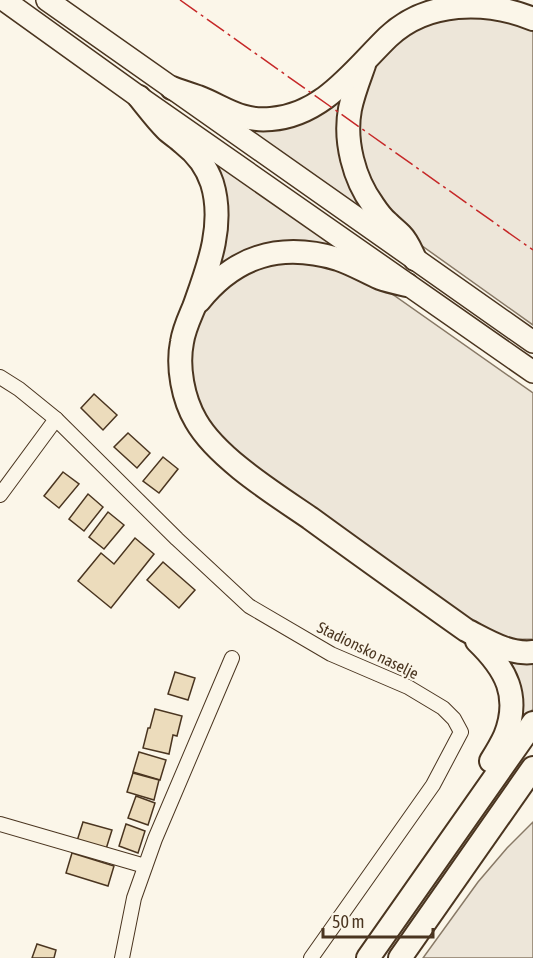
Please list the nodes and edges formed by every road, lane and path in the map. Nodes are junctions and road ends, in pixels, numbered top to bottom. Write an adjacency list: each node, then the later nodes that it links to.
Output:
1 (4, 0): 6 (main road)
2 (47, 0): 5 (main road)
3 (533, 19): 4 (highway)
4 (366, 61): 5 (highway); 7 (highway)
5 (172, 88): 7 (main road)
6 (139, 97): 8 (main road); 9 (highway)
7 (415, 259): 10 (main road)
8 (407, 285): 9 (highway); 11 (main road)
9 (193, 310): 15 (highway)
10 (533, 342)
11 (533, 372)
12 (0, 377): 13 (street, Stadionsko naselje)
13 (56, 419): 14 (street); 26 (street, Stadionsko naselje)
14 (0, 495)
15 (466, 630): 16 (highway); 21 (highway)
16 (533, 652)
17 (232, 658): 24 (street)
18 (533, 723): 21 (highway)
19 (533, 768): 23 (highway)
20 (533, 787): 23 (highway)
21 (469, 813): 27 (highway)
22 (0, 824): 24 (street)
23 (493, 825): 28 (highway)
24 (145, 866): 25 (street)
25 (122, 958)
26 (311, 958)
27 (368, 958)
28 (400, 958)

